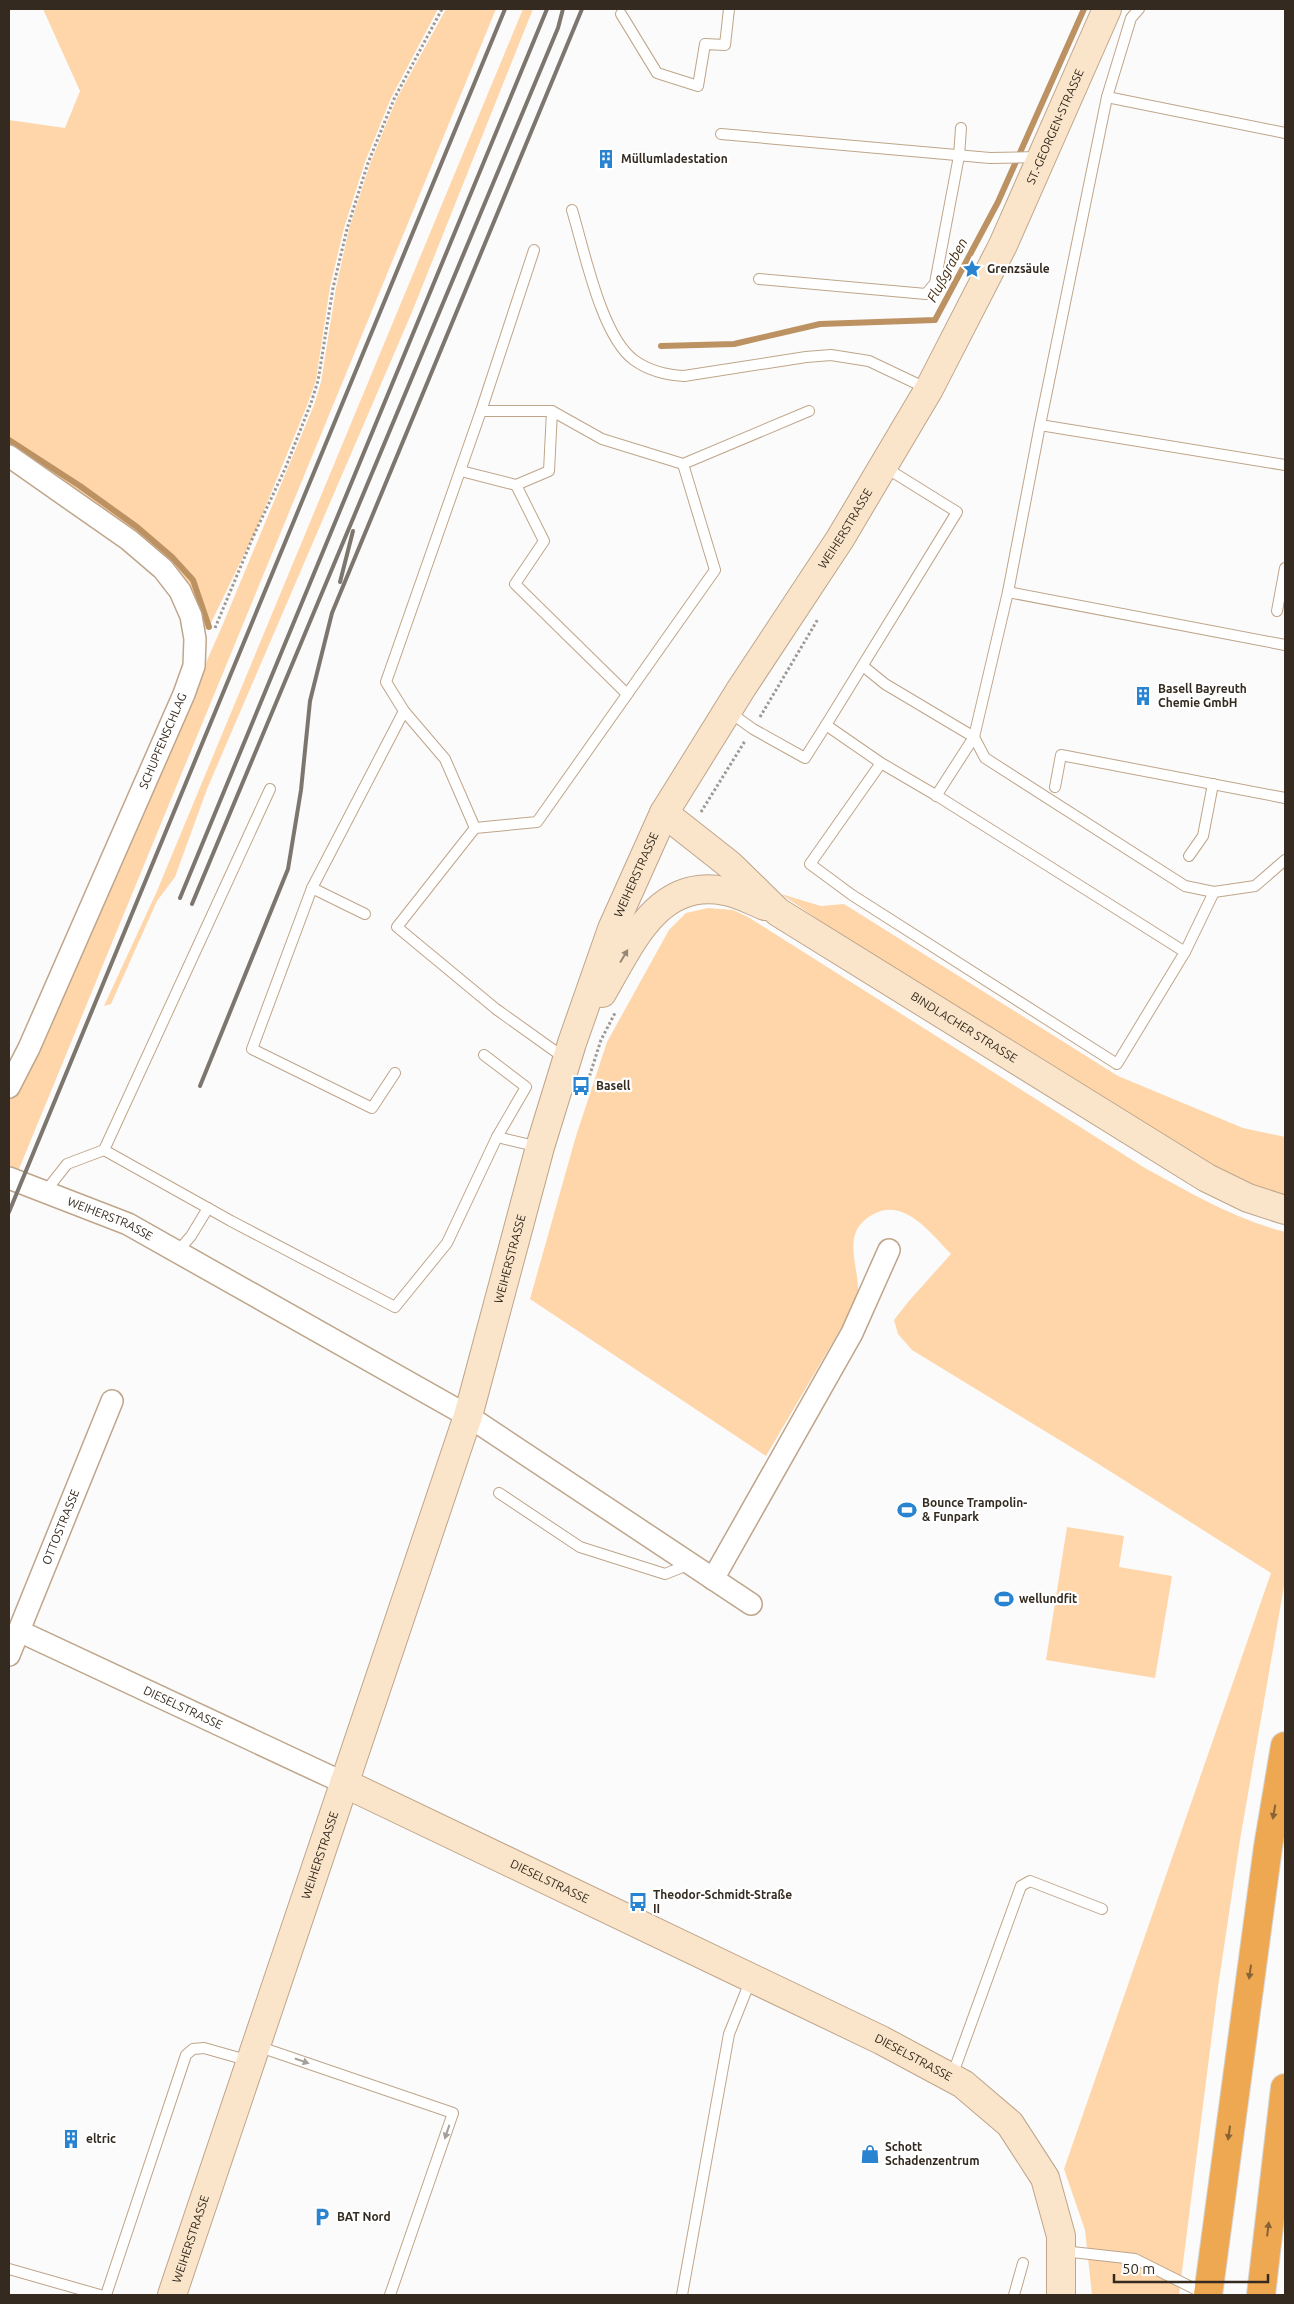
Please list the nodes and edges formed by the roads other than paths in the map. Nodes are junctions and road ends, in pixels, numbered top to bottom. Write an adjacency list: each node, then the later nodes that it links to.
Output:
1 (729, 9): 4 (lane)
2 (1139, 9): 5 (lane)
3 (1104, 11): 10 (street, ST.-GEORGEN-STRASSE)
4 (621, 14)
5 (1107, 97): 7 (lane); 19 (lane)
6 (961, 128): 9 (lane)
7 (1285, 133)
8 (721, 134): 9 (lane)
9 (959, 156): 10 (lane); 14 (lane)
10 (1037, 157): 12 (street, ST.-GEORGEN-STRASSE)
11 (572, 210): 15 (lane)
12 (1003, 245): 15 (street, WEIHERSTRASSE)
13 (534, 250): 16 (lane)
14 (760, 279)
15 (928, 389): 23 (street, WEIHERSTRASSE)
16 (481, 411): 17 (lane); 24 (lane)
17 (552, 411): 21 (lane); 25 (lane)
18 (809, 411): 21 (lane)
19 (1040, 424): 22 (lane); 27 (lane)
20 (9, 456): 54 (street, SCHUPFENSCHLAG)
21 (683, 464): 31 (lane)
22 (1285, 465)
23 (883, 466): 30 (lane); 32 (street, WEIHERSTRASSE)
24 (460, 471): 25 (lane); 33 (lane)
25 (516, 485): 31 (lane)
26 (1285, 568): 28 (lane)
27 (1008, 592): 29 (lane); 35 (lane)
28 (1278, 611)
29 (1285, 645)
30 (863, 666): 34 (lane); 35 (lane)
31 (627, 694): 43 (lane)
32 (728, 710): 34 (lane); 42 (street, WEIHERSTRASSE)
33 (404, 711): 43 (lane); 46 (lane)
34 (826, 725): 36 (lane)
35 (974, 737): 40 (lane); 47 (lane)
36 (881, 763): 40 (lane); 50 (lane)
37 (1213, 784): 38 (lane); 41 (lane); 44 (lane)
38 (1055, 787)
39 (270, 789): 57 (lane)
40 (936, 796): 50 (lane)
41 (1285, 798)
42 (664, 813): 48 (street, BINDLACHER STRASSE); 51 (street, WEIHERSTRASSE)
43 (475, 828): 51 (lane)
44 (1189, 856)
45 (1285, 860): 47 (lane)
46 (312, 888): 49 (lane); 53 (lane)
47 (1214, 892): 50 (lane)
48 (778, 912): 51 (street, one-way to 48); 61 (street, BINDLACHER STRASSE)
49 (365, 914)
50 (1186, 952)
51 (570, 1051): 56 (street, WEIHERSTRASSE)
52 (484, 1055): 55 (lane)
53 (395, 1073)
54 (9, 1086)
55 (497, 1138): 56 (lane); 60 (lane)
56 (540, 1148): 65 (street, WEIHERSTRASSE)
57 (104, 1150): 59 (lane); 60 (lane)
58 (9, 1178): 59 (street, WEIHERSTRASSE)
59 (45, 1192): 63 (street, WEIHERSTRASSE)
60 (208, 1208): 63 (lane)
61 (1285, 1210)
62 (889, 1250): 68 (street)
63 (176, 1252): 65 (street, WEIHERSTRASSE)
64 (112, 1401): 70 (street, OTTOSTRASSE)
65 (468, 1416): 67 (street, WEIHERSTRASSE); 73 (street, WEIHERSTRASSE)
66 (500, 1493): 67 (lane)
67 (690, 1564): 68 (street, WEIHERSTRASSE)
68 (713, 1580): 69 (street, WEIHERSTRASSE)
69 (752, 1604)
70 (19, 1631): 71 (street, OTTOSTRASSE); 73 (street, DIESELSTRASSE)
71 (9, 1655)
72 (1285, 1746): 89 (highway, one-way to 89)
73 (344, 1783): 75 (street, DIESELSTRASSE); 76 (street, WEIHERSTRASSE)
74 (1102, 1909): 77 (lane)
75 (751, 1978): 77 (street, DIESELSTRASSE); 86 (lane)
76 (253, 2053): 83 (lane); 84 (street, WEIHERSTRASSE); 85 (lane, one-way to 85)
77 (951, 2077): 79 (street, DIESELSTRASSE)
78 (1285, 2088): 90 (highway, one-way to 78)
79 (1062, 2251): 88 (street, DIESELSTRASSE); 89 (lane)
80 (1023, 2263): 87 (lane)
81 (9, 2269): 82 (lane)
82 (100, 2295)
83 (106, 2295)
84 (172, 2295)
85 (390, 2295)
86 (682, 2295)
87 (1014, 2295)
88 (1061, 2295)
89 (1208, 2295)
90 (1261, 2295)

